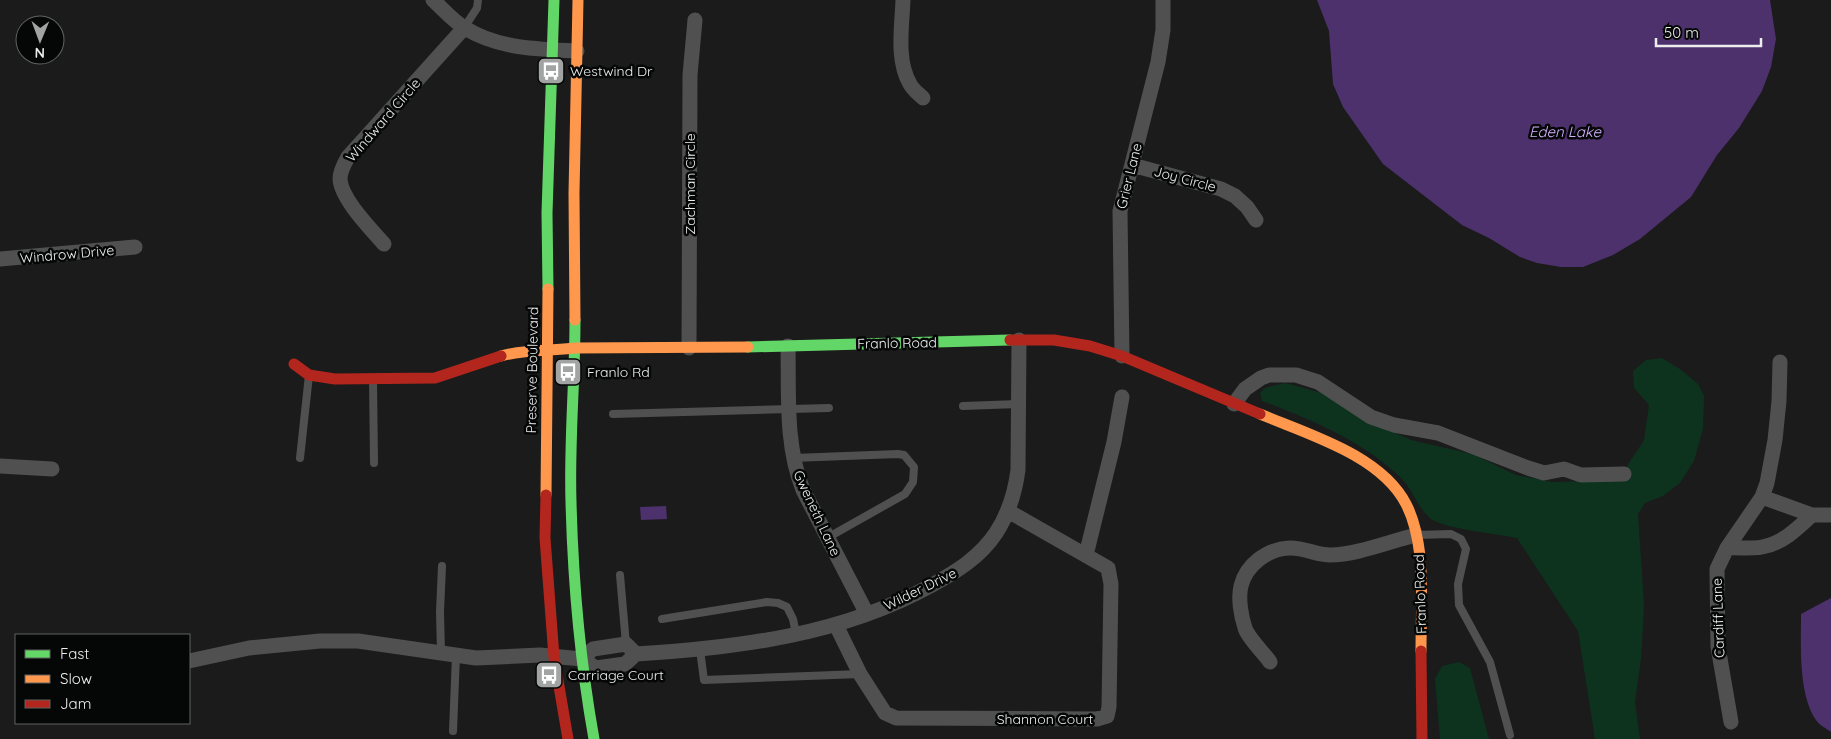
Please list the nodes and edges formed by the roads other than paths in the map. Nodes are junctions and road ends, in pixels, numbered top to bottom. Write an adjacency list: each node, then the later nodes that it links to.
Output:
1 (433, 0): 8 (street)
2 (478, 0): 8 (lane)
3 (554, 0): 9 (street, Preserve Boulevard)
4 (578, 0): 10 (street)
5 (903, 0): 11 (street)
6 (1163, 0): 12 (street, Grier Lane)
7 (694, 20): 20 (street, Zachman Circle)
8 (464, 28): 9 (street); 14 (street, Windward Circle)
9 (552, 50): 10 (street); 21 (street, Preserve Boulevard)
10 (577, 51): 19 (street)
11 (923, 98)
12 (1132, 165): 13 (street, Joy Circle); 22 (street, Grier Lane)
13 (1256, 220)
14 (384, 244)
15 (135, 248): 16 (street, Windrow Drive)
16 (0, 259)
17 (1020, 340): 18 (street, Franlo Road); 22 (street, Franlo Road); 28 (street, Wilder Drive)
18 (788, 346): 20 (street, Franlo Road); 32 (street, Gweneth Lane)
19 (575, 348): 20 (street, Franlo Road); 21 (street, Franlo Road); 58 (street)
20 (689, 348)
21 (548, 351): 26 (street, Franlo Road); 57 (street, Preserve Boulevard)
22 (1122, 356): 29 (street, Franlo Road)
23 (1780, 362): 40 (street, Cardiff Lane)
24 (294, 364): 25 (street)
25 (309, 375): 26 (street, Franlo Road); 34 (lane)
26 (373, 378): 36 (lane)
27 (1122, 396): 47 (street)
28 (1019, 404): 30 (lane); 41 (street, Wilder Drive)
29 (1234, 404): 39 (street); 44 (street, Franlo Road)
30 (963, 406)
31 (829, 408): 32 (lane)
32 (790, 409): 33 (lane); 35 (street, Gweneth Lane)
33 (613, 414)
34 (300, 458)
35 (793, 458): 45 (street, Gweneth Lane); 45 (lane)
36 (374, 463)
37 (0, 466): 38 (street)
38 (52, 469)
39 (1624, 474)
40 (1762, 497): 43 (street); 46 (street, Cardiff Lane)
41 (1008, 511): 47 (street, Shannon Court); 50 (street, Wilder Drive)
42 (1831, 515): 43 (street)
43 (1812, 516): 46 (street)
44 (1416, 535): 60 (street); 64 (lane); 67 (street, Franlo Road)
45 (828, 538): 50 (street, Gweneth Lane)
46 (1727, 548): 62 (street, Cardiff Lane)
47 (1086, 555): 61 (street, Shannon Court)
48 (442, 566): 56 (lane)
49 (620, 575): 54 (lane)
50 (867, 614): 52 (street, Wilder Drive)
51 (662, 619): 53 (lane)
52 (836, 625): 53 (street, Wilder Drive); 61 (street, Shannon Court)
53 (796, 634): 55 (street, Wilder Drive)
54 (631, 649): 55 (street, Wilder Drive); 58 (street, Wilder Drive)
55 (700, 650): 61 (lane)
56 (448, 654): 57 (street); 59 (street); 63 (lane)
57 (554, 657): 58 (street); 65 (street, Preserve Boulevard)
58 (582, 659): 66 (street)
59 (190, 661)
60 (1270, 662)
61 (860, 674)
62 (1731, 722)
63 (453, 731)
64 (1510, 735)
65 (568, 739)
66 (594, 739)
67 (1422, 739)

